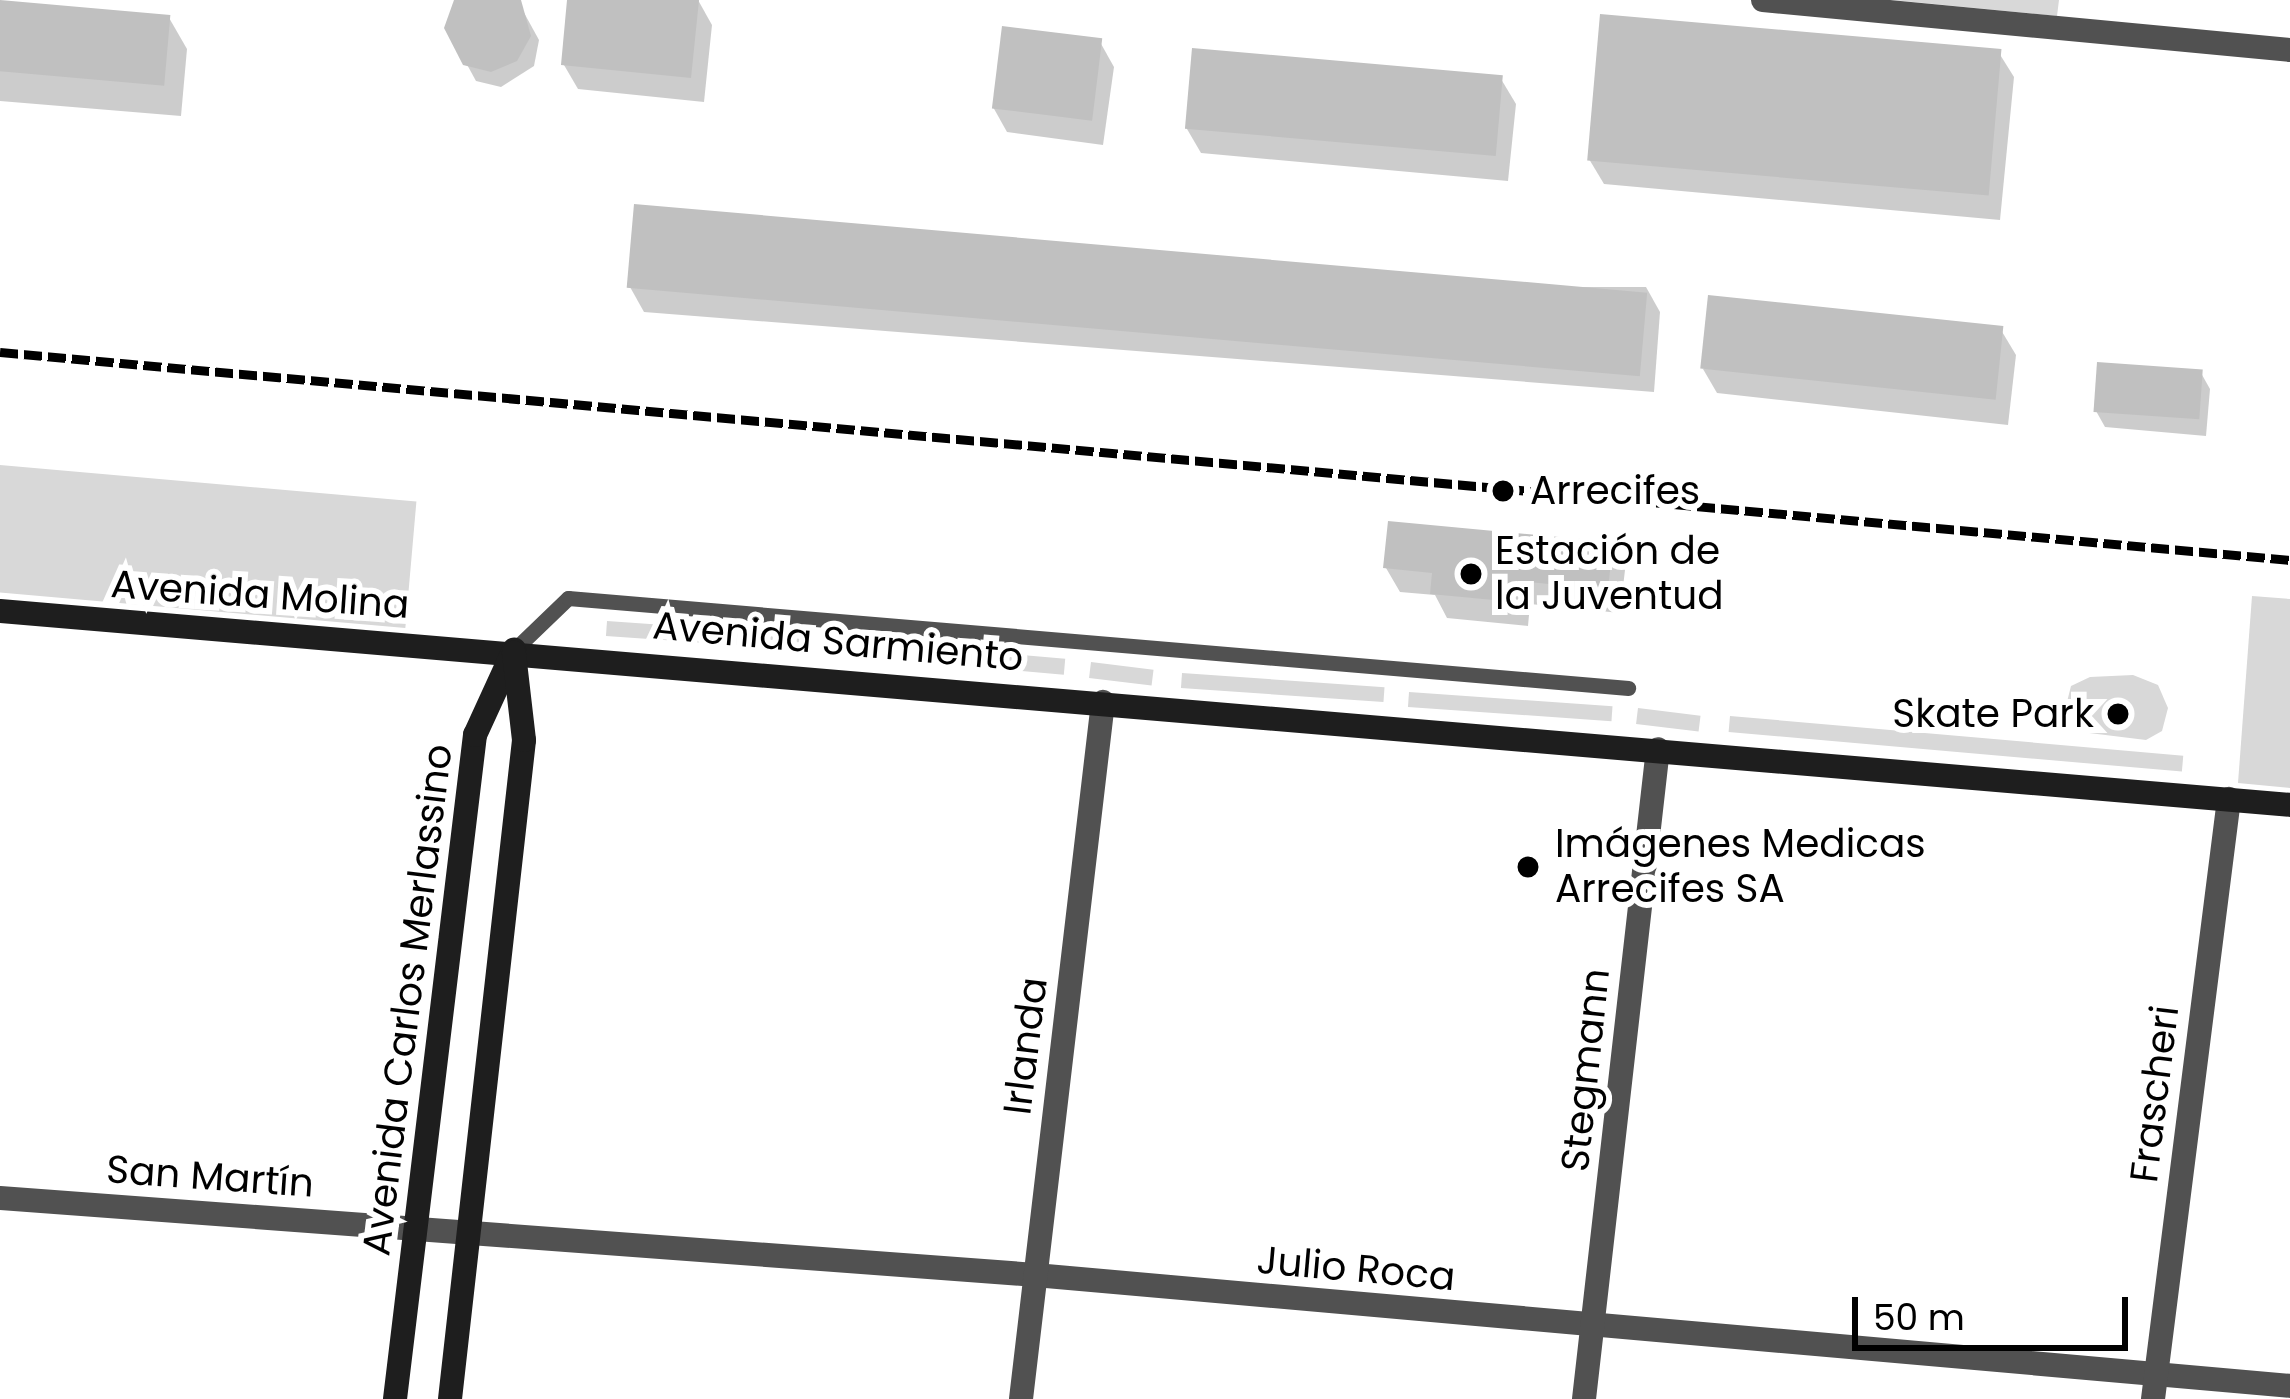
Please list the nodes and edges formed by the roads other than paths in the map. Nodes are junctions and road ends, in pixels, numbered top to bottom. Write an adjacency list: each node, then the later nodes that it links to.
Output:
1 (1763, 0): 2 (street)
2 (2290, 50)
3 (0, 611): 4 (street, Avenida Molina)
4 (514, 650): 5 (lane, Avenida Sarmiento); 6 (street, Avenida Sarmiento); 11 (street, Avenida Carlos Merlassino); 12 (street)
5 (1628, 688)
6 (1103, 701): 7 (street, Avenida Sarmiento); 13 (street, Irlanda)
7 (1658, 749): 8 (street, Avenida Sarmiento); 14 (street, Stegmann)
8 (2229, 799): 9 (street, Avenida Sarmiento); 15 (street, Frascheri)
9 (2290, 805)
10 (0, 1198): 11 (street, San Martín)
11 (415, 1228): 12 (street, Julio Roca); 17 (street, Avenida Carlos Merlassino)
12 (469, 1232): 13 (street, Julio Roca); 18 (street)
13 (1035, 1275): 14 (street, Julio Roca); 19 (street, Irlanda)
14 (1593, 1328): 15 (street, Julio Roca); 20 (street, Stegmann)
15 (2154, 1386): 16 (street, Julio Roca)
16 (2290, 1386)
17 (395, 1399)
18 (450, 1399)
19 (1021, 1399)
20 (1585, 1399)

